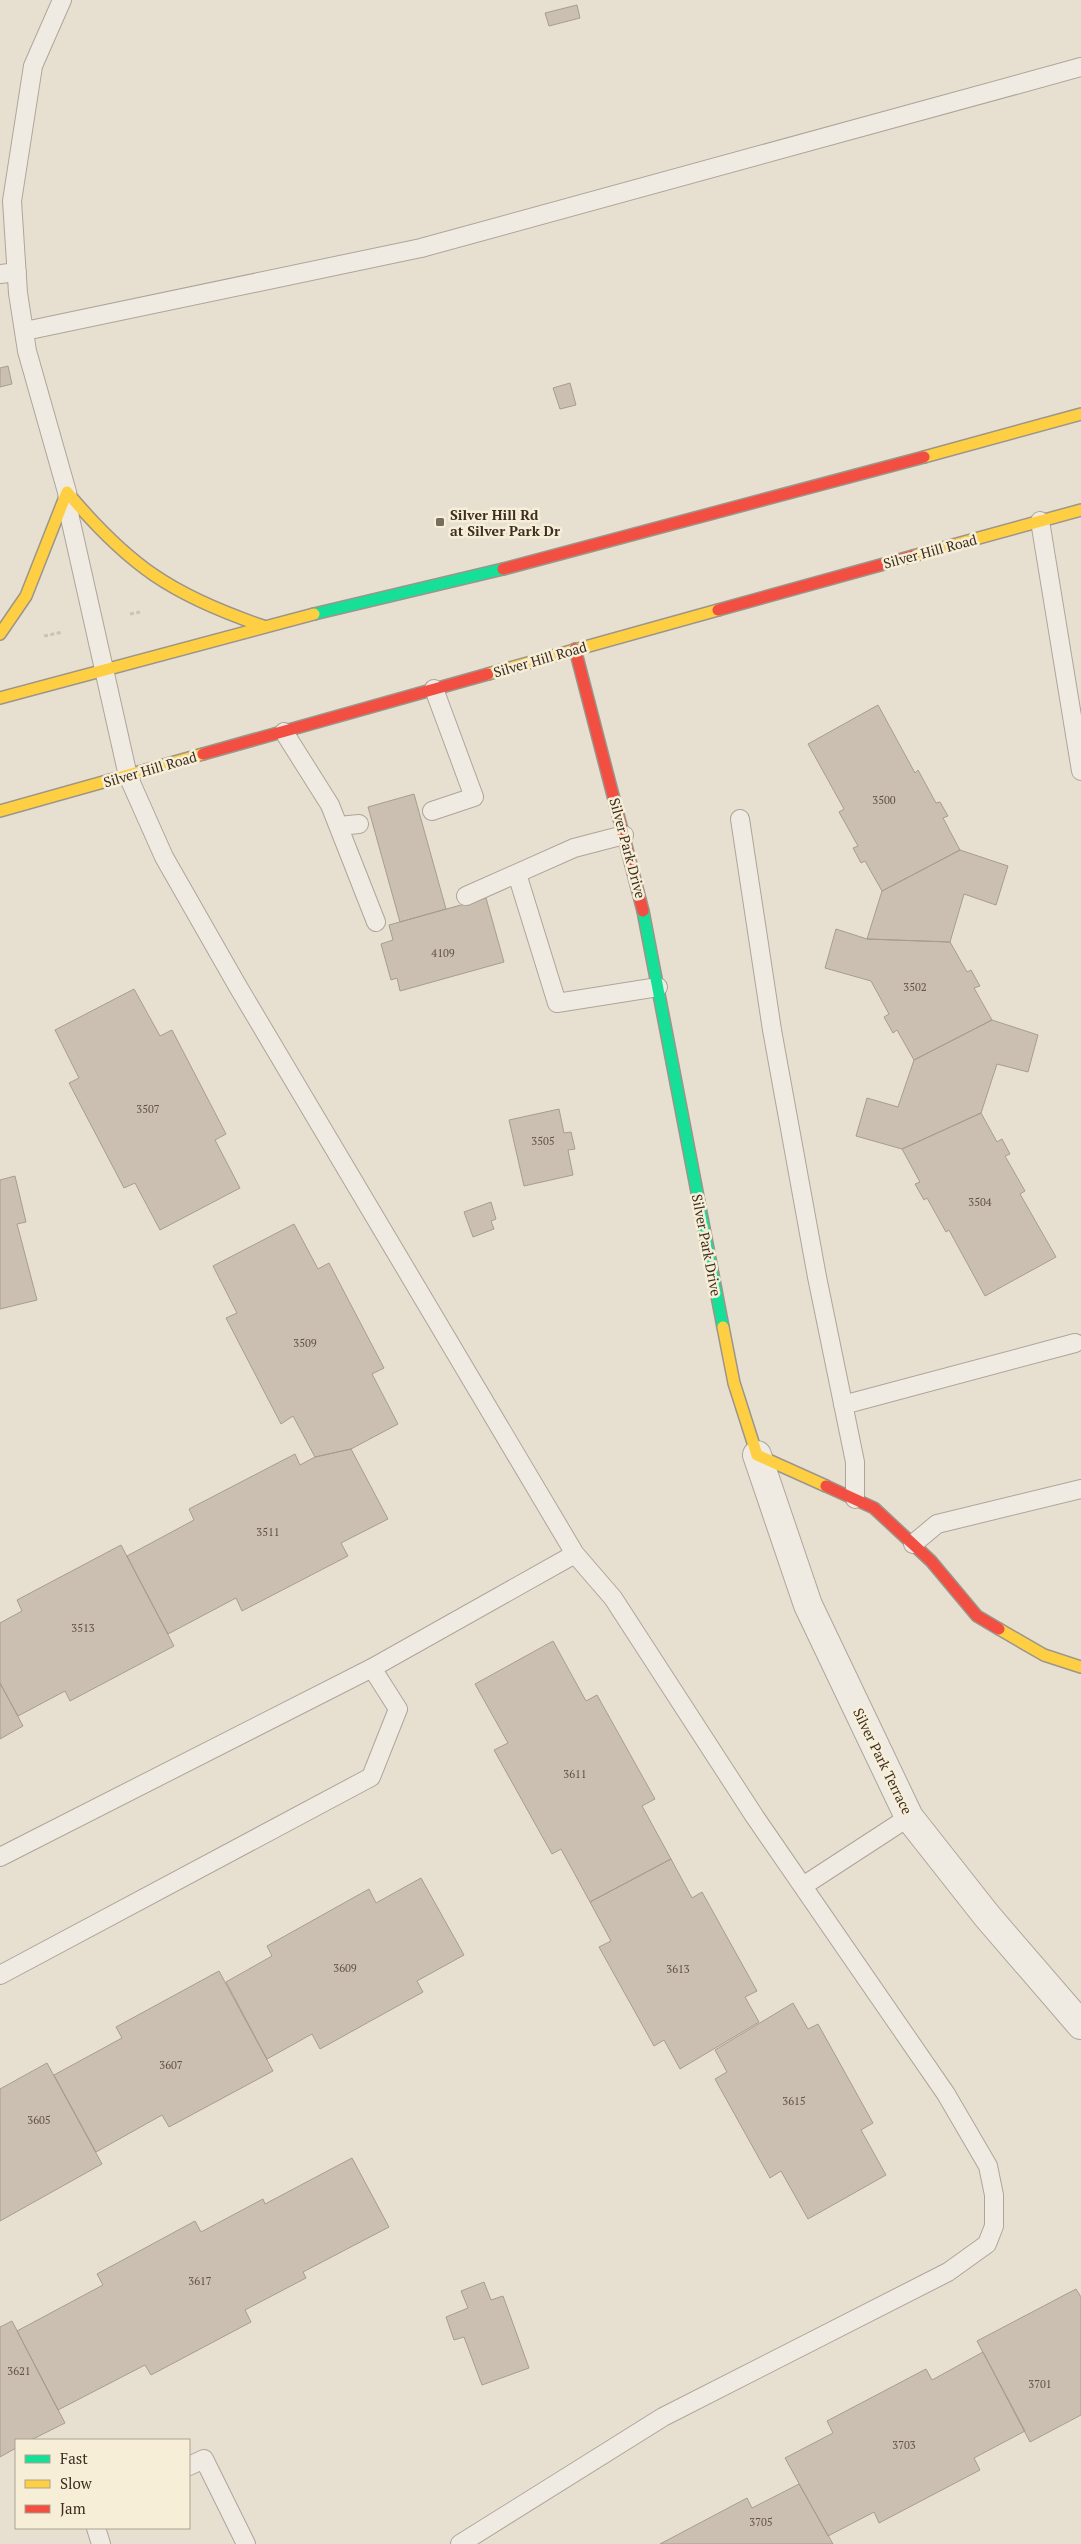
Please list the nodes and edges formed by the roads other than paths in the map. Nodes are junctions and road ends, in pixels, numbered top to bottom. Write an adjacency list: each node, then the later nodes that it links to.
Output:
1 (62, 0): 3 (lane)
2 (1081, 67): 4 (lane)
3 (8, 273): 4 (lane)
4 (25, 331): 6 (lane)
5 (1081, 414): 9 (main road)
6 (67, 492): 9 (main road); 10 (main road); 12 (lane)
7 (1081, 510): 8 (main road, Silver Hill Road)
8 (1040, 521): 11 (main road, Silver Hill Road); 16 (lane)
9 (263, 626): 12 (main road)
10 (0, 634)
11 (575, 649): 13 (main road, Silver Hill Road); 23 (main road, Silver Park Drive)
12 (105, 668): 14 (main road); 17 (lane)
13 (434, 689): 15 (main road, Silver Hill Road); 19 (lane)
14 (0, 698)
15 (284, 732): 17 (main road, Silver Hill Road); 22 (lane)
16 (1081, 771)
17 (128, 776): 18 (main road, Silver Hill Road); 34 (lane)
18 (0, 810)
19 (432, 810)
20 (740, 819): 29 (lane)
21 (359, 824): 22 (lane)
22 (339, 826): 26 (lane)
23 (624, 835): 24 (lane); 27 (main road, Silver Park Drive)
24 (517, 874): 25 (lane); 27 (lane)
25 (466, 896)
26 (376, 922)
27 (658, 987): 30 (main road, Silver Park Drive)
28 (1075, 1343): 29 (lane)
29 (843, 1405): 32 (lane)
30 (757, 1455): 32 (main road); 37 (street, Silver Park Terrace)
31 (1081, 1489): 33 (lane)
32 (855, 1499): 33 (main road)
33 (913, 1544): 35 (main road)
34 (575, 1554): 36 (lane); 39 (lane)
35 (1081, 1667)
36 (372, 1668): 38 (lane); 40 (lane)
37 (910, 1817): 39 (lane); 41 (street, Silver Park Terrace)
38 (0, 1857)
39 (802, 1886): 46 (lane)
40 (0, 1975)
41 (1081, 2025)
42 (190, 2466): 45 (lane)
43 (96, 2529): 44 (lane)
44 (101, 2544)
45 (246, 2544)
46 (460, 2544)

